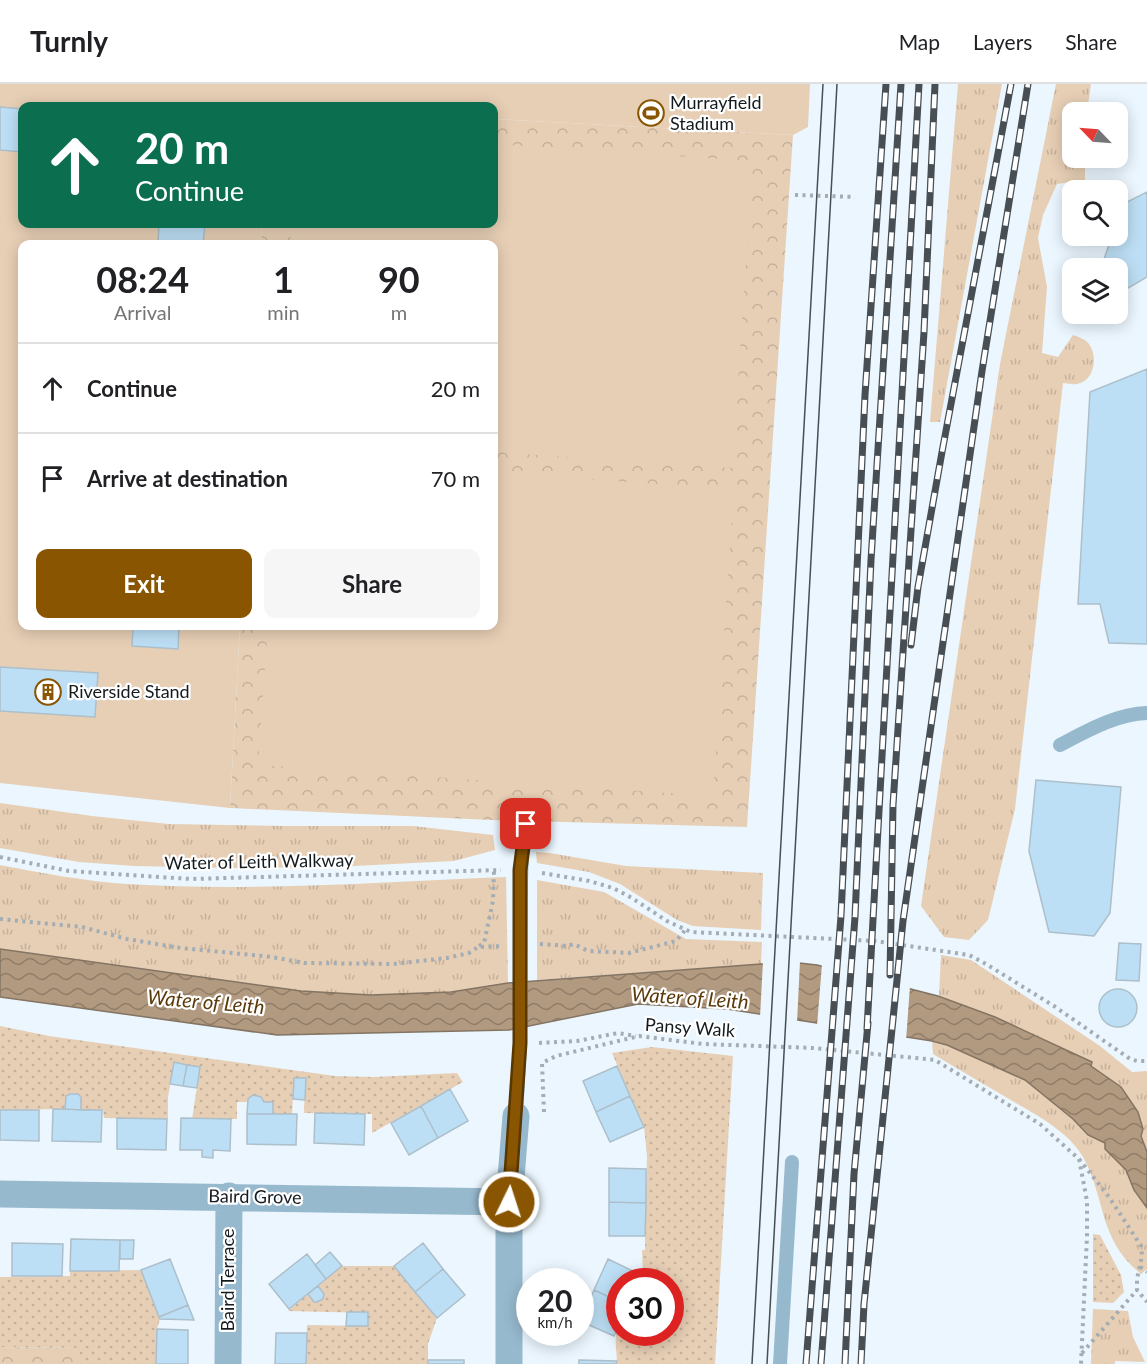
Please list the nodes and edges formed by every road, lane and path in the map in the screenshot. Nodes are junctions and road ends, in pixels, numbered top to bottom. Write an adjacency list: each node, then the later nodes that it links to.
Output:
1 (795, 195): 2 (path)
2 (855, 197)
3 (1147, 713): 4 (lane)
4 (1060, 745)
5 (526, 824): 8 (lane)
6 (0, 857): 7 (path, Water of Leith Walkway)
7 (494, 870): 8 (path, Water of Leith Walkway); 13 (path)
8 (521, 875): 10 (path, Water of Leith Walkway); 15 (lane, bridge)
9 (0, 920): 13 (path)
10 (686, 929): 11 (path); 16 (path, Water of Leith Walkway)
11 (537, 944)
12 (507, 946): 13 (path)
13 (478, 947)
14 (639, 1036): 15 (path); 17 (path, Pansy Walk); 18 (path, Pansy Walk)
15 (520, 1043): 17 (lane)
16 (1147, 1061)
17 (516, 1116): 22 (street)
18 (1079, 1159): 23 (path); 27 (path)
19 (792, 1162): 30 (lane)
20 (0, 1194): 21 (street, Baird Grove)
21 (229, 1196): 22 (street, Baird Grove); 28 (street, Baird Terrace)
22 (509, 1202): 29 (street)
23 (1140, 1267): 24 (path); 25 (path)
24 (1147, 1272)
25 (1137, 1290): 26 (path); 27 (path)
26 (1147, 1302)
27 (1082, 1354): 31 (path)
28 (228, 1364)
29 (509, 1364)
30 (780, 1364)
31 (1081, 1364)

